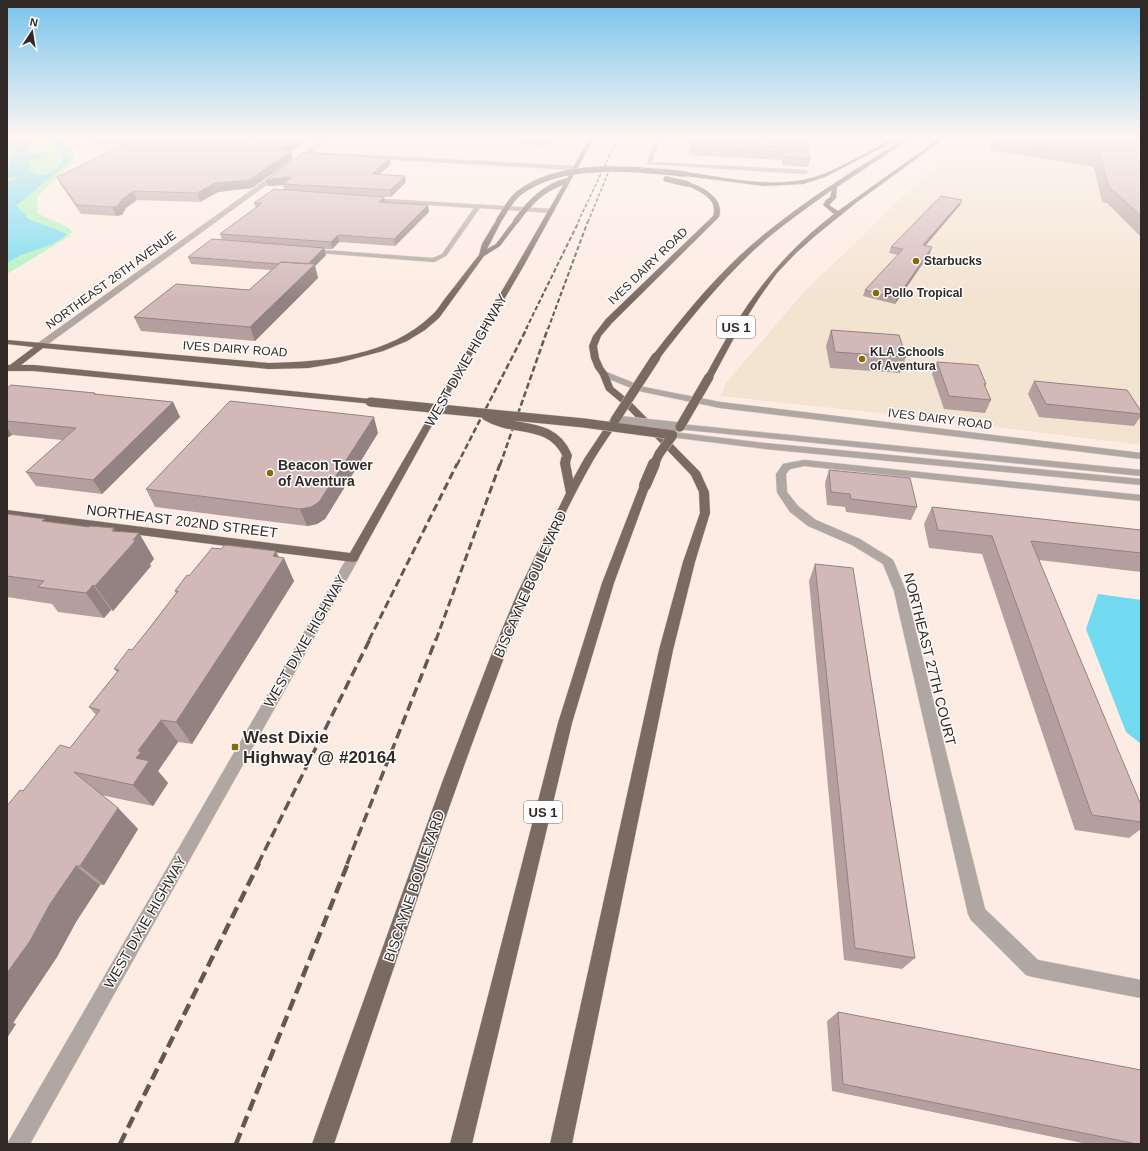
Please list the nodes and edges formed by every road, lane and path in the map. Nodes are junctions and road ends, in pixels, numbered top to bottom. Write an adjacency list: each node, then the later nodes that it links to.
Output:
1 (253, 192): 16 (street, NORTHEAST 26TH AVENUE)
2 (519, 192): 14 (main road, bridge)
3 (541, 192): 14 (main road, IVES DAIRY ROAD, bridge)
4 (562, 192): 11 (main road, WEST DIXIE HIGHWAY)
5 (704, 192): 18 (main road, IVES DAIRY ROAD, bridge)
6 (826, 192): 20 (main road, BISCAYNE BOULEVARD, bridge)
7 (834, 192): 12 (main road)
8 (869, 192): 12 (main road, US 1)
9 (359, 199): 10 (street)
10 (478, 206): 11 (street); 13 (street)
11 (552, 211): 29 (main road, WEST DIXIE HIGHWAY)
12 (838, 214): 21 (main road, US 1, bridge)
13 (300, 250)
14 (482, 255): 16 (main road, IVES DAIRY ROAD)
15 (7, 342): 16 (main road, IVES DAIRY ROAD)
16 (41, 345): 17 (main road, NORTHEAST 26TH AVENUE)
17 (9, 370): 19 (main road, bridge)
18 (604, 374): 23 (street, IVES DAIRY ROAD); 34 (main road)
19 (478, 412): 20 (main road, bridge); 26 (main road, bridge)
20 (613, 423): 21 (main road, bridge); 26 (main road, BISCAYNE BOULEVARD)
21 (677, 431): 22 (street); 33 (main road, US 1, bridge)
22 (765, 441): 24 (street); 25 (street)
23 (1141, 456)
24 (1141, 473)
25 (1141, 482)
26 (571, 493): 32 (main road, BISCAYNE BOULEVARD)
27 (1141, 498): 30 (street, NORTHEAST 27TH COURT)
28 (7, 514): 29 (main road, NORTHEAST 202ND STREET)
29 (353, 558): 31 (street, WEST DIXIE HIGHWAY)
30 (1141, 989)
31 (18, 1144)
32 (323, 1144)
33 (461, 1144)
34 (561, 1144)

